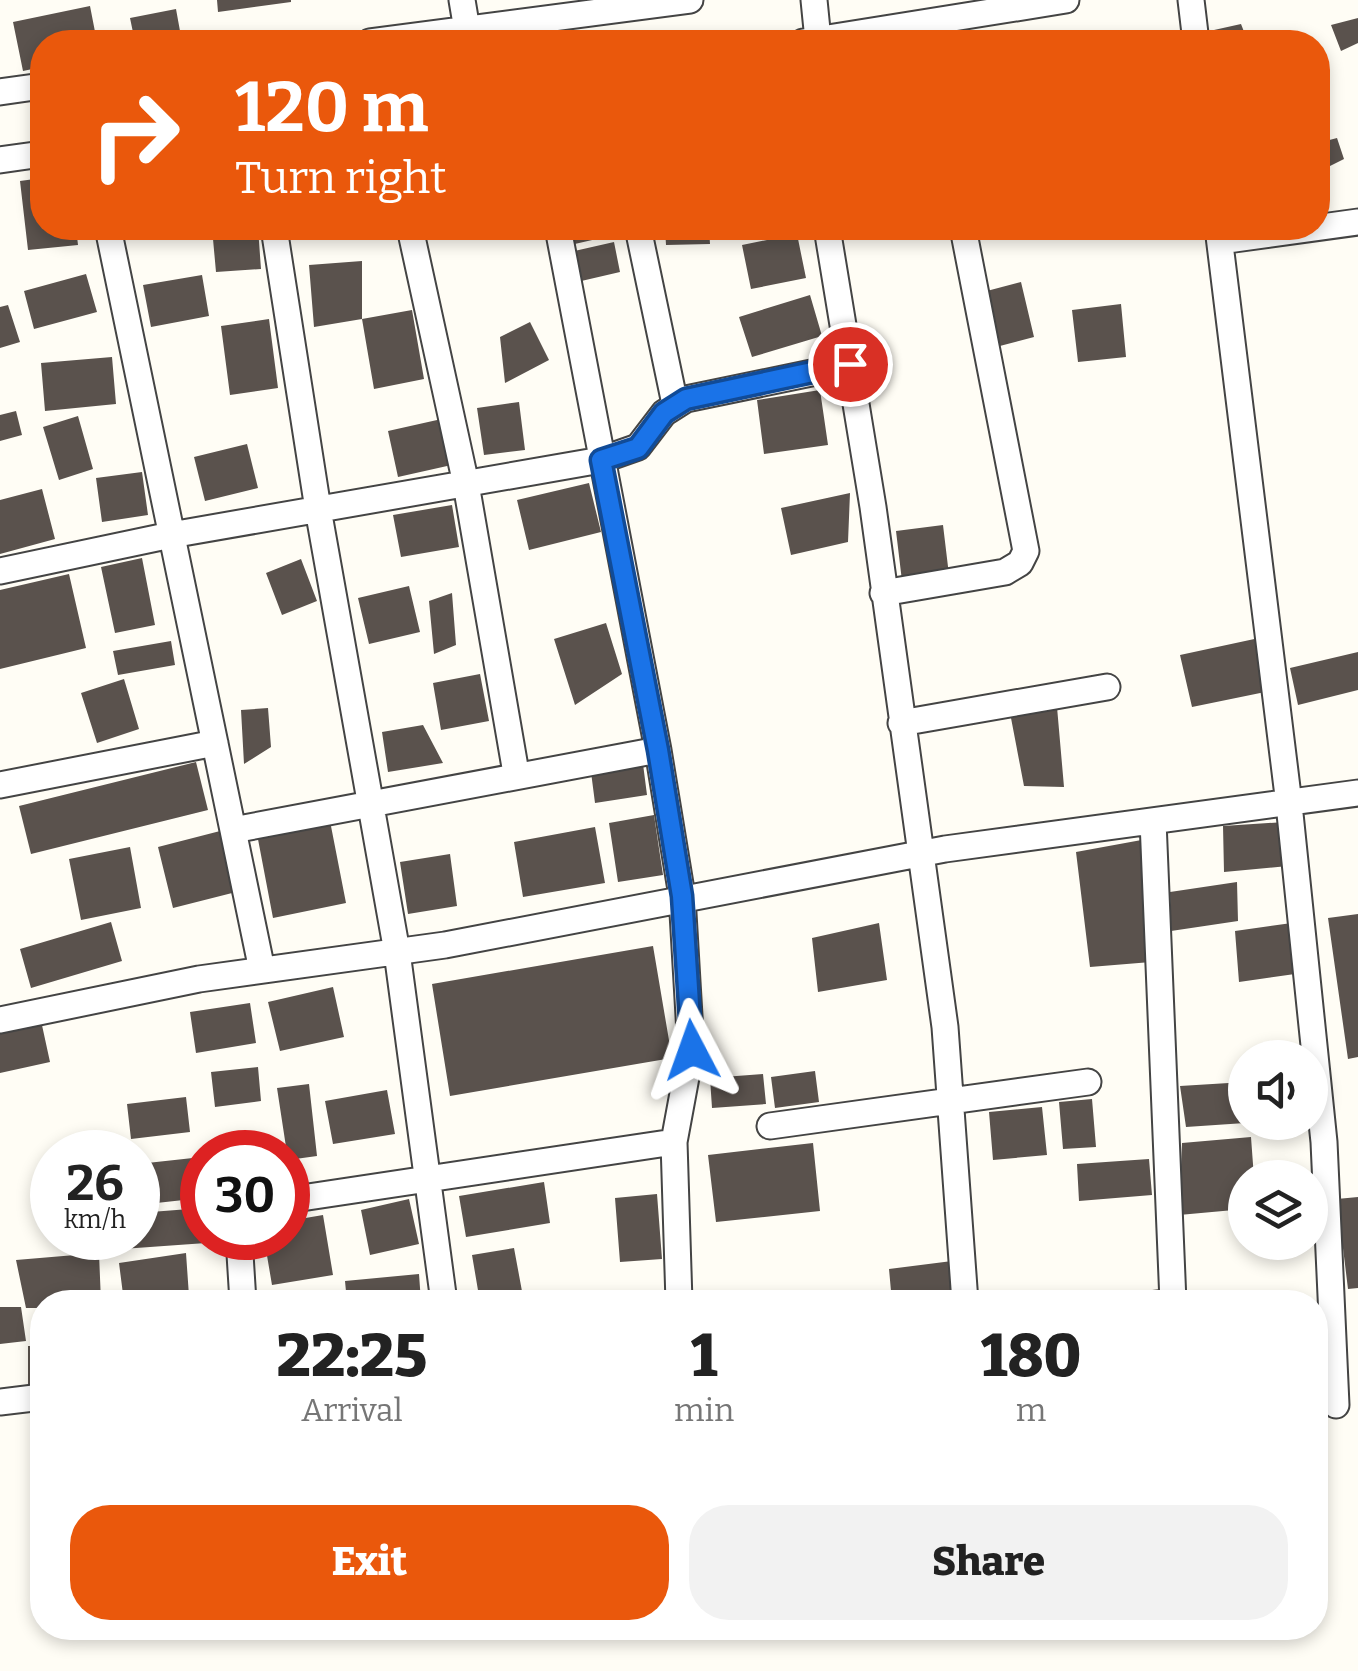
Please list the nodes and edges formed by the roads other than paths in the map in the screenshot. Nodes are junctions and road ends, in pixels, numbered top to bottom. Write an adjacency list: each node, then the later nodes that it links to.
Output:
1 (462, 0): 7 (street)
2 (690, 0): 5 (street)
3 (1066, 0): 9 (street)
4 (1190, 0): 10 (street)
5 (634, 4): 7 (street)
6 (813, 26): 8 (street)
7 (467, 30)
8 (864, 30)
9 (932, 30)
10 (1194, 30)
11 (30, 88): 12 (street)
12 (0, 92)
13 (30, 156): 14 (street)
14 (0, 160)
15 (1358, 222): 16 (street)
16 (1330, 224)
17 (110, 240): 30 (street)
18 (276, 240): 29 (street)
19 (413, 240): 28 (street)
20 (560, 240): 27 (street)
21 (641, 240): 26 (street)
22 (829, 240): 25 (street)
23 (965, 240): 32 (street)
24 (1220, 240): 41 (street)
25 (850, 364): 26 (street); 32 (street)
26 (675, 404): 27 (street)
27 (601, 460): 28 (street); 36 (street)
28 (466, 484): 29 (street); 37 (street)
29 (318, 509): 30 (street); 40 (street)
30 (171, 535): 31 (street); 35 (street)
31 (0, 571)
32 (883, 592): 34 (street)
33 (1106, 687): 34 (street)
34 (901, 723): 44 (street)
35 (215, 743): 38 (street); 43 (street)
36 (658, 750): 37 (street); 45 (street)
37 (516, 773): 40 (street)
38 (0, 786)
39 (1358, 793): 41 (street)
40 (369, 801): 43 (street); 46 (street)
41 (1289, 804): 42 (street); 63 (street)
42 (1153, 821): 44 (street); 60 (street)
43 (233, 830): 47 (street)
44 (920, 853): 45 (street); 50 (street)
45 (682, 896): 46 (street); 52 (street)
46 (398, 952): 47 (street); 53 (street)
47 (262, 970): 48 (street)
48 (0, 1020)
49 (1088, 1082): 50 (street)
50 (951, 1101): 51 (street); 59 (street)
51 (770, 1126)
52 (674, 1142): 53 (street); 58 (street)
53 (428, 1177): 54 (street); 57 (street)
54 (310, 1196)
55 (240, 1260): 56 (street)
56 (242, 1290)
57 (442, 1290)
58 (679, 1290)
59 (964, 1290)
60 (1173, 1290)
61 (30, 1398): 62 (street)
62 (0, 1402)
63 (1336, 1405)

